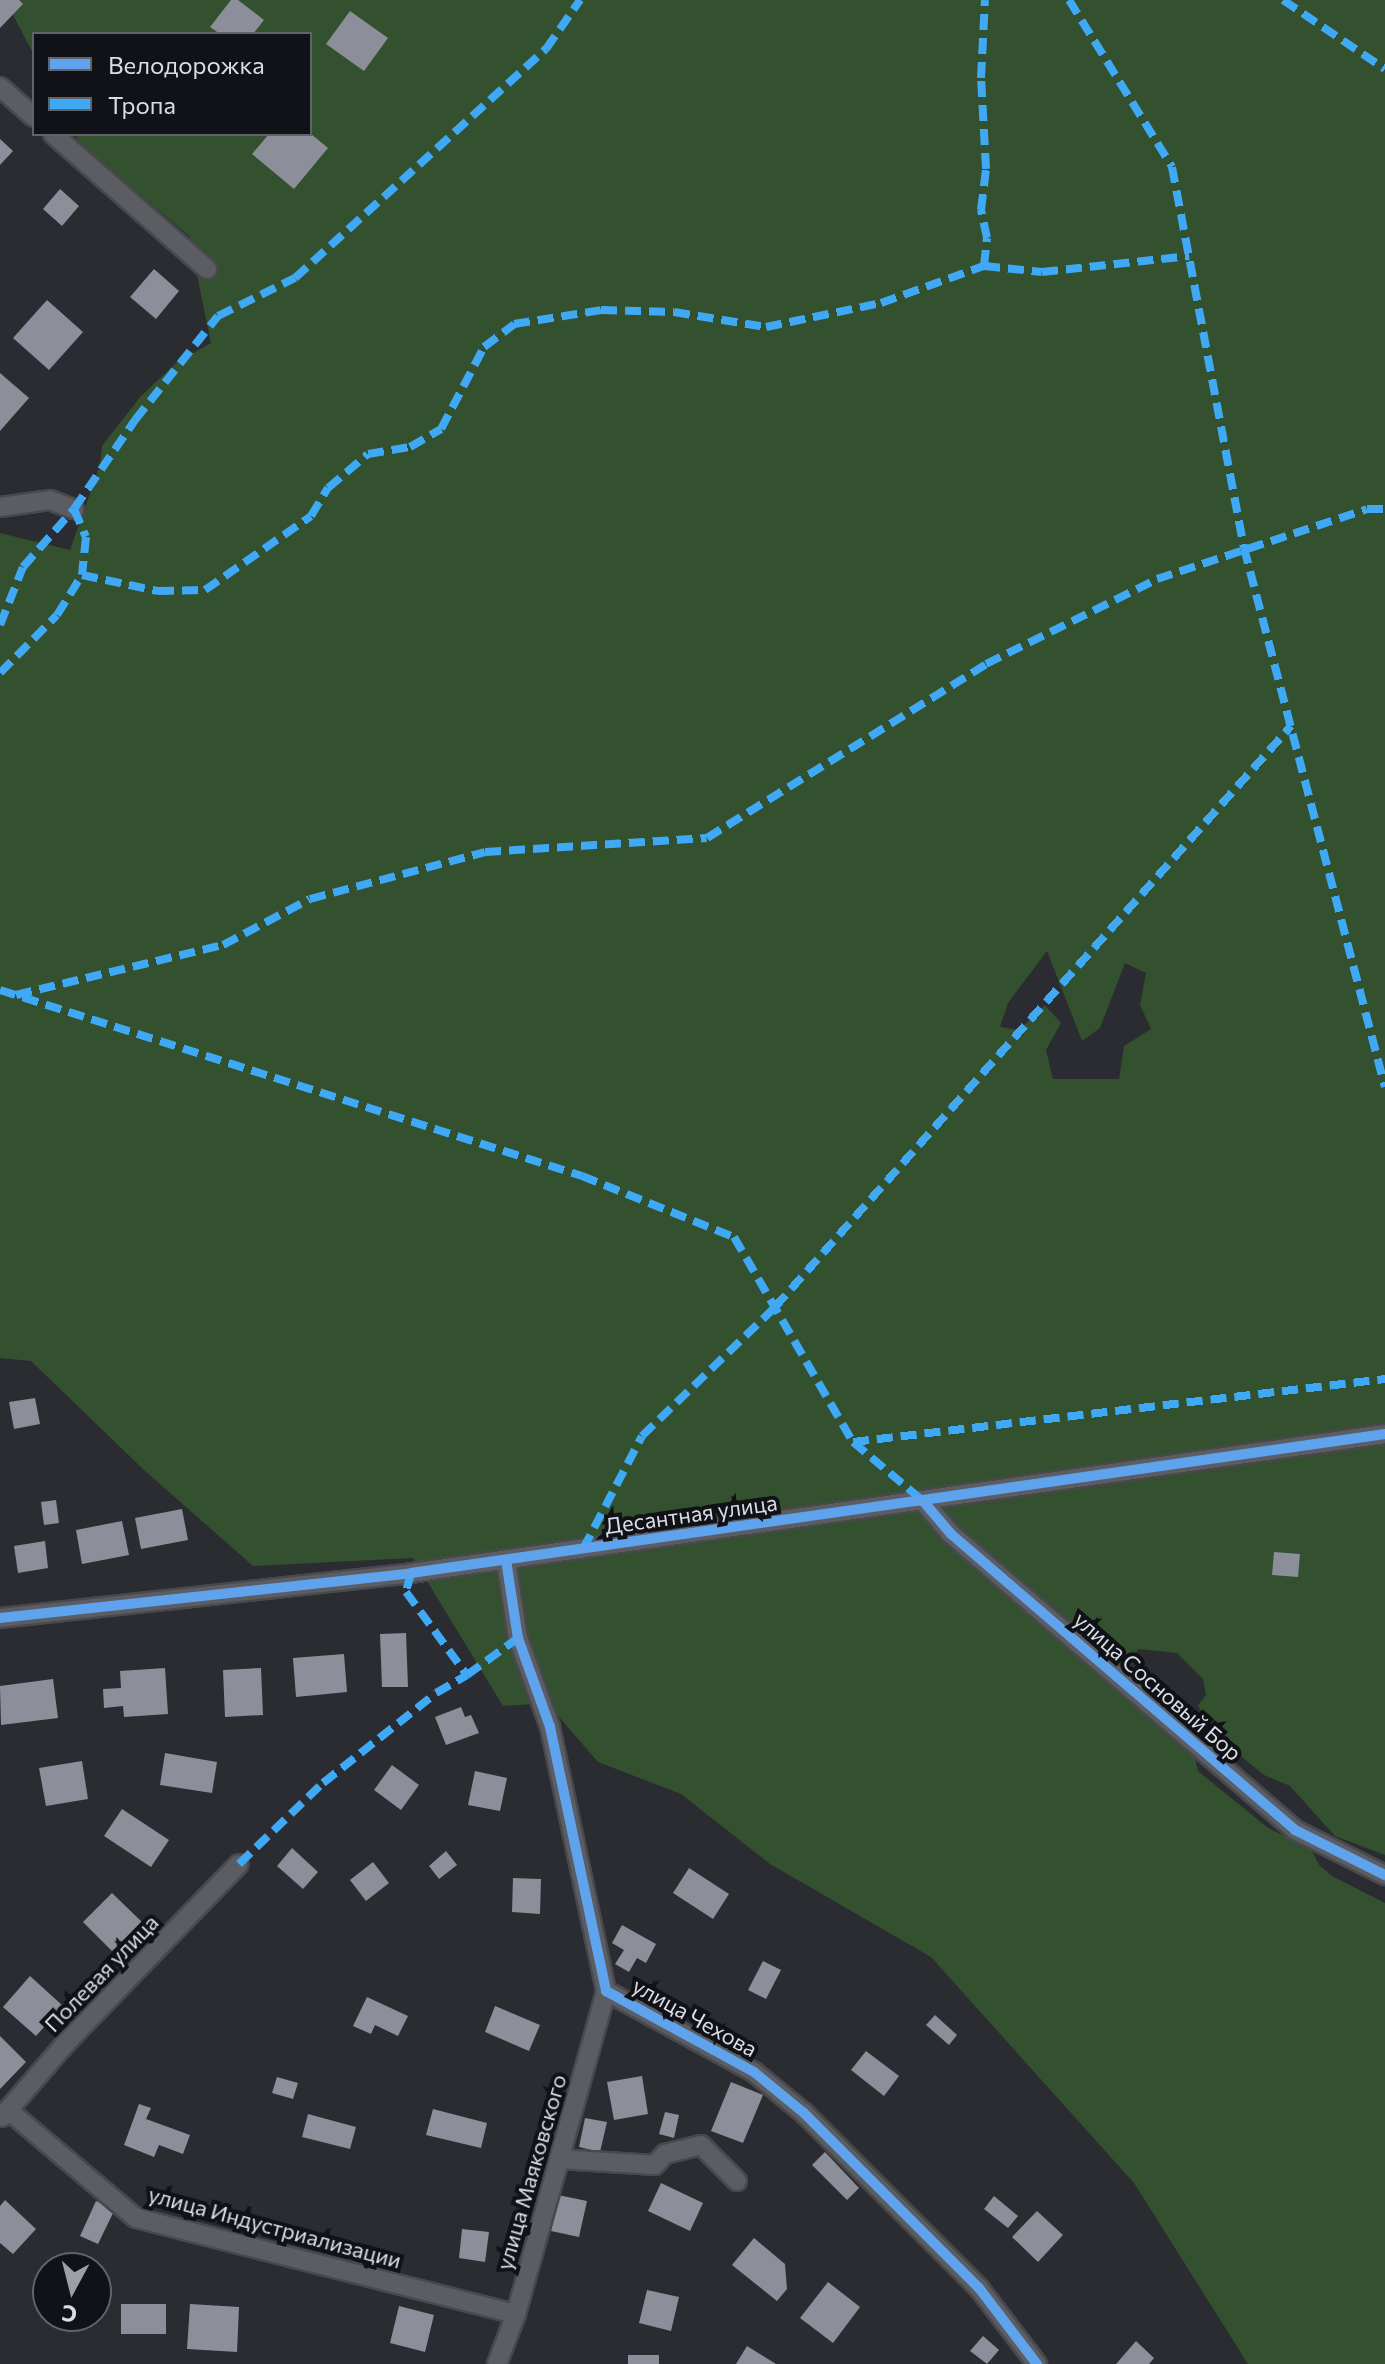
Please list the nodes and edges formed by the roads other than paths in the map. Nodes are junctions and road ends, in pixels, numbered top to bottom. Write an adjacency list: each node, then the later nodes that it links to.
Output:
1 (0, 87): 2 (street)
2 (32, 115)
3 (55, 136): 4 (street)
4 (207, 269)
5 (0, 507): 6 (street)
6 (74, 509)
7 (1385, 1434): 8 (street, Десантная улица)
8 (923, 1501): 9 (street, Десантная улица); 12 (street, улица Сосновый Бор)
9 (506, 1560): 10 (street, Десантная улица); 13 (street, улица Чехова)
10 (0, 1618)
11 (239, 1864): 14 (street, Полевая улица)
12 (1385, 1875)
13 (606, 1991): 15 (street, улица Маяковского); 19 (street, улица Чехова)
14 (4, 2115): 17 (street, улица Индустриализации)
15 (559, 2159): 16 (street); 17 (street, улица Маяковского)
16 (737, 2181)
17 (516, 2314): 18 (street, улица Маяковского)
18 (497, 2364)
19 (1037, 2364)

